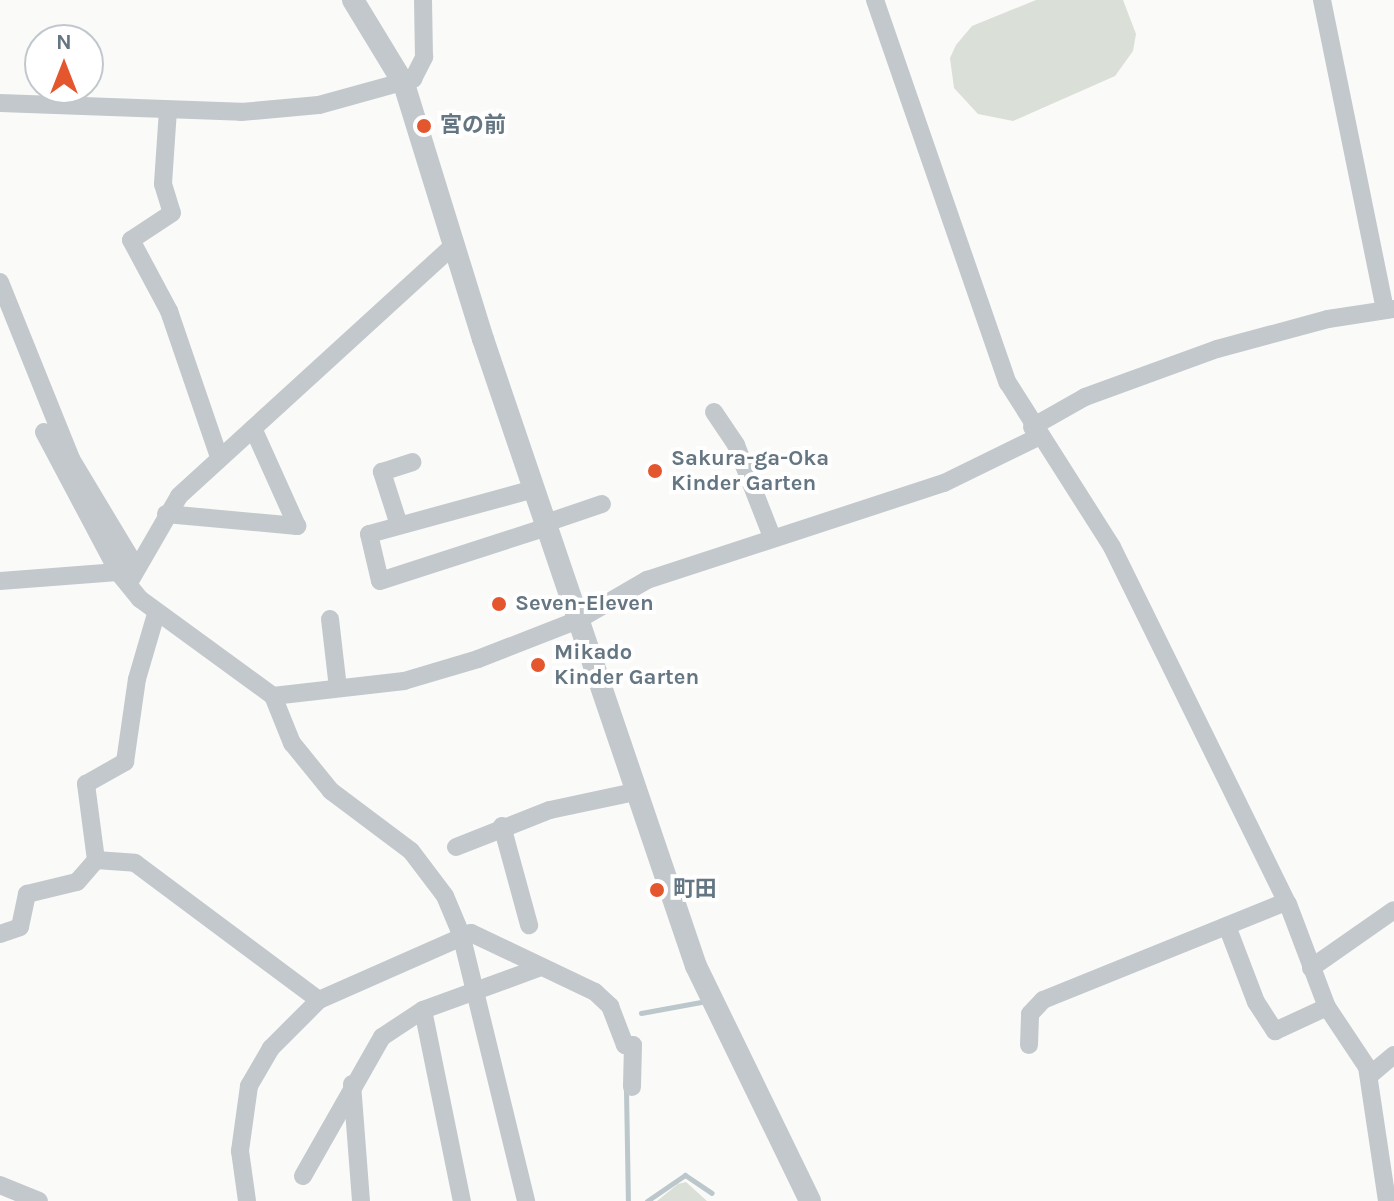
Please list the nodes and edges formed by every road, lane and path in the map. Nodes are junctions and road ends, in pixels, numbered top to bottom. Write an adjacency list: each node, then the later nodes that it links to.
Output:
1 (353, 0): 5 (street)
2 (423, 0): 5 (street)
3 (875, 0): 14 (street)
4 (1322, 0): 10 (street)
5 (404, 84): 7 (street); 8 (street)
6 (0, 103): 7 (street)
7 (168, 110): 15 (street)
8 (453, 246): 12 (street); 17 (street)
9 (0, 282): 23 (street)
10 (1389, 309): 14 (street)
11 (714, 412): 22 (street)
12 (253, 428): 15 (street); 19 (street)
13 (44, 432): 23 (street)
14 (1035, 432): 22 (street); 34 (street)
15 (219, 457): 19 (street)
16 (412, 462): 20 (street)
17 (534, 489): 20 (street); 21 (street)
18 (602, 504): 21 (street)
19 (166, 514): 23 (street)
20 (399, 525): 21 (street)
21 (546, 525): 27 (street)
22 (772, 537): 27 (street)
23 (128, 574): 24 (street); 25 (street)
24 (0, 581)
25 (156, 614): 29 (street); 33 (street)
26 (330, 619): 28 (street)
27 (578, 620): 28 (street); 30 (street)
28 (338, 688): 29 (street)
29 (273, 696): 39 (street)
30 (635, 792): 31 (street); 58 (street)
31 (502, 826): 32 (street); 36 (street)
32 (456, 847)
33 (96, 860): 38 (street); 43 (street)
34 (1286, 902): 37 (street); 41 (street)
35 (1394, 910): 41 (street)
36 (529, 925)
37 (1227, 926): 44 (street); 46 (street)
38 (0, 934)
39 (461, 934): 40 (street); 42 (street); 43 (street)
40 (541, 967): 42 (street); 50 (street)
41 (1311, 968): 44 (street)
42 (476, 992): 45 (street); 57 (street)
43 (319, 1000): 54 (street)
44 (1327, 1007): 48 (street)
45 (423, 1010): 49 (street); 56 (street)
46 (1029, 1045)
47 (1394, 1055): 48 (street)
48 (1370, 1075): 59 (street)
49 (352, 1084): 51 (street); 55 (street)
50 (632, 1087)
51 (303, 1176)
52 (0, 1185): 53 (street)
53 (39, 1201)
54 (247, 1201)
55 (361, 1201)
56 (462, 1201)
57 (526, 1201)
58 (810, 1201)
59 (1386, 1201)

